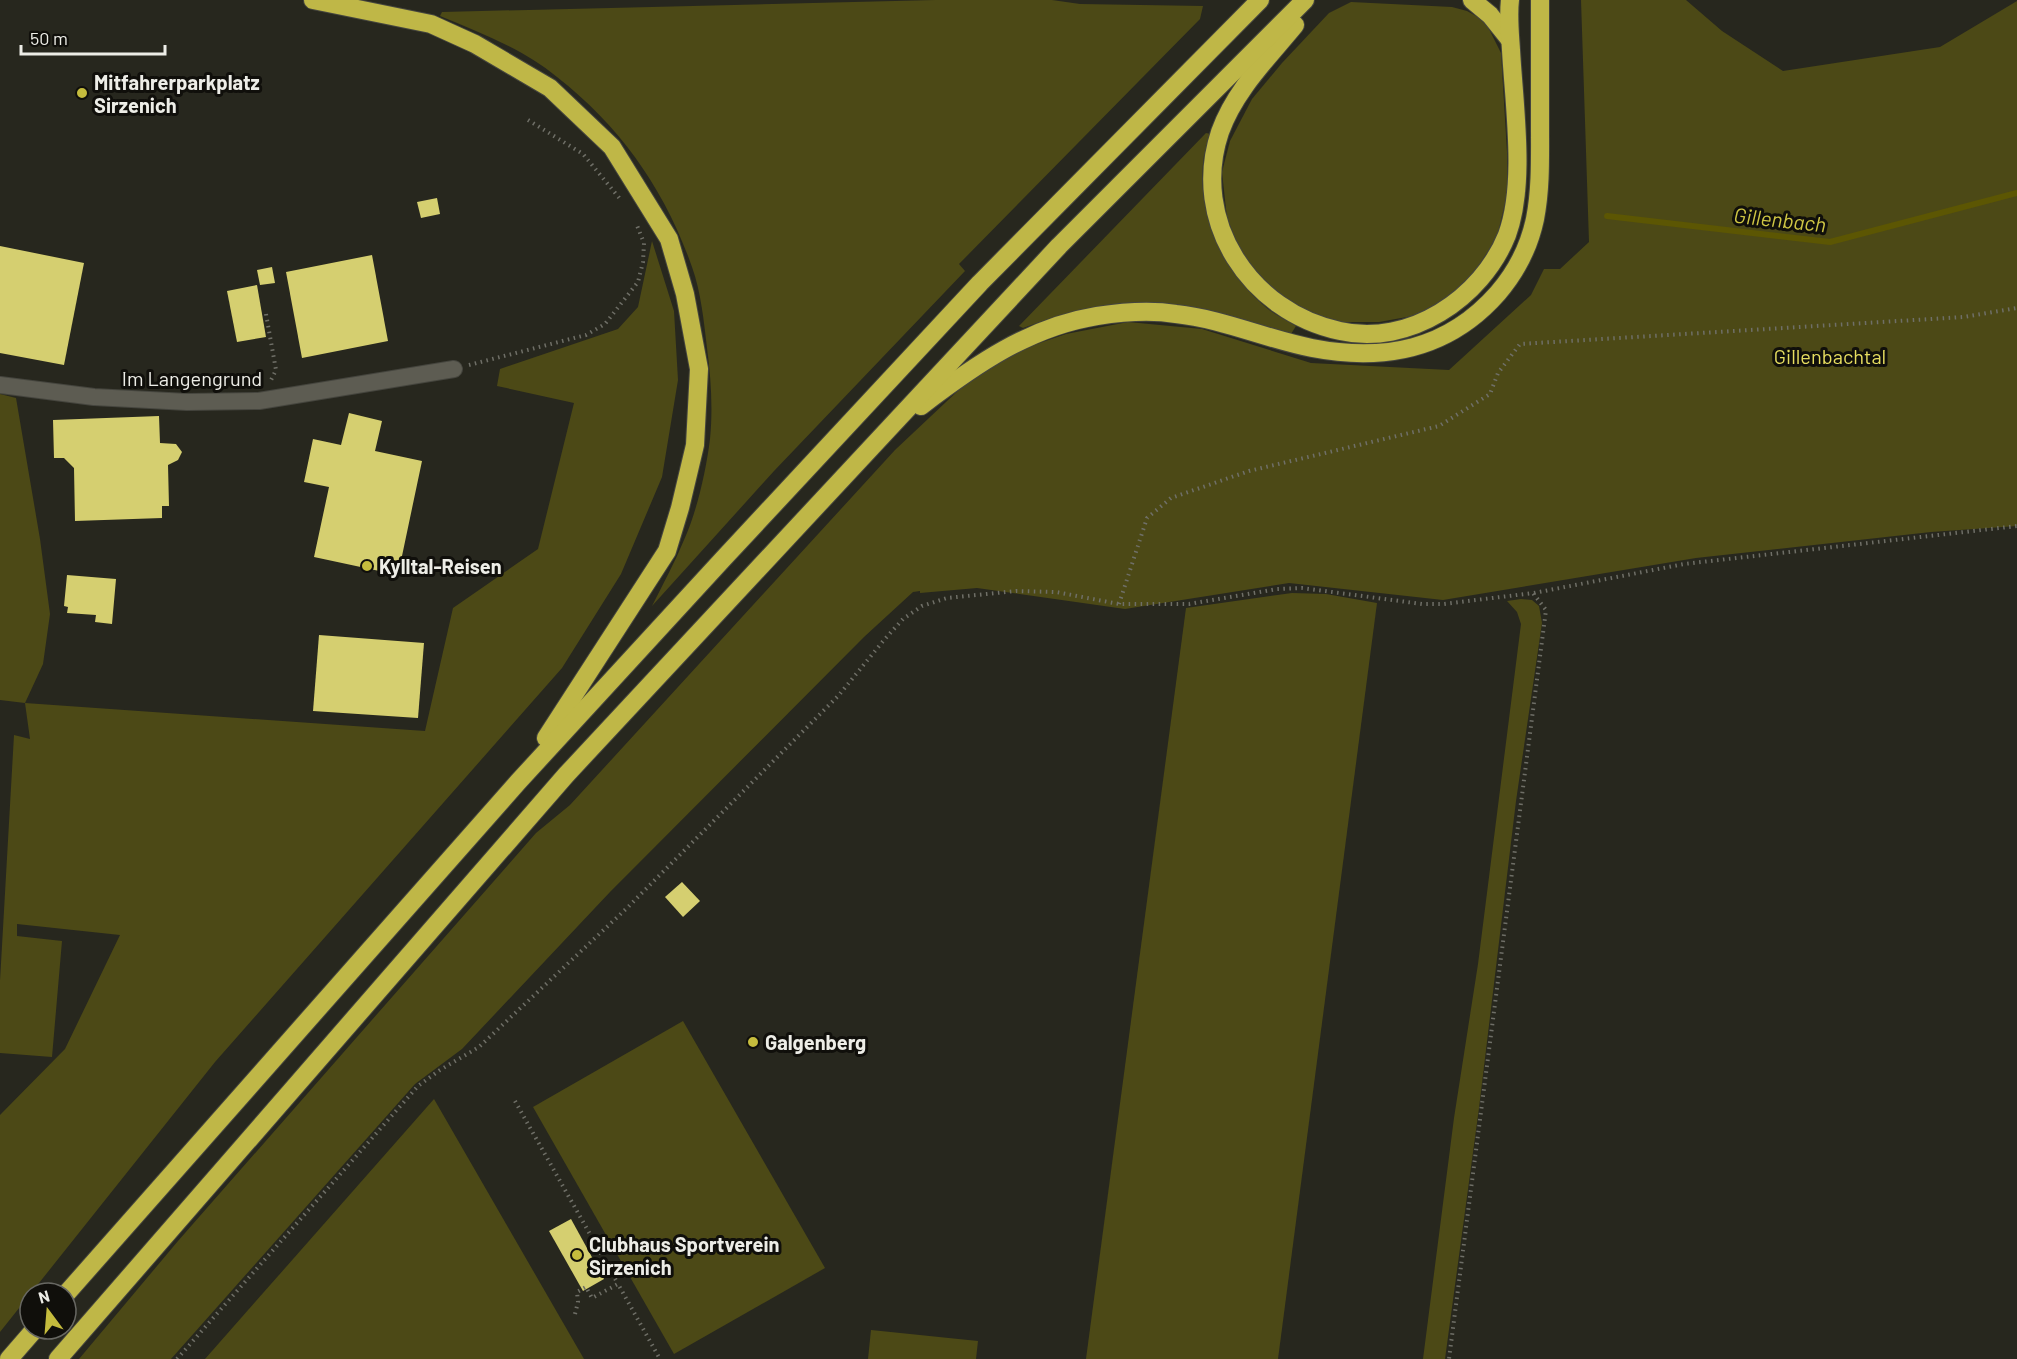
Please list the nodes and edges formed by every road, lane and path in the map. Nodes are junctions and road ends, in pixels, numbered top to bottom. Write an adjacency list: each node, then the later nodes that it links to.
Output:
1 (313, 0): 21 (highway)
2 (1260, 0): 21 (highway)
3 (1305, 0): 17 (highway)
4 (1316, 0): 8 (highway)
5 (1472, 0): 8 (highway)
6 (1510, 0): 8 (highway)
7 (1540, 0): 17 (highway)
8 (1510, 40)
9 (528, 120): 10 (path)
10 (625, 205)
11 (632, 213): 14 (path)
12 (2017, 308): 20 (path)
13 (266, 314): 16 (path)
14 (454, 369): 16 (street, Im Langengrund)
15 (0, 385): 16 (street, Im Langengrund)
16 (259, 401)
17 (883, 433): 28 (highway)
18 (2017, 526): 19 (path)
19 (1533, 593): 20 (path); 31 (path)
20 (1119, 604): 29 (path)
21 (518, 782): 23 (highway)
22 (515, 1101): 24 (path)
23 (77, 1281)
24 (618, 1284): 25 (path); 30 (path)
25 (575, 1314)
26 (25, 1341): 27 (highway)
27 (9, 1359)
28 (58, 1359)
29 (177, 1359)
30 (660, 1359)
31 (1449, 1359)

